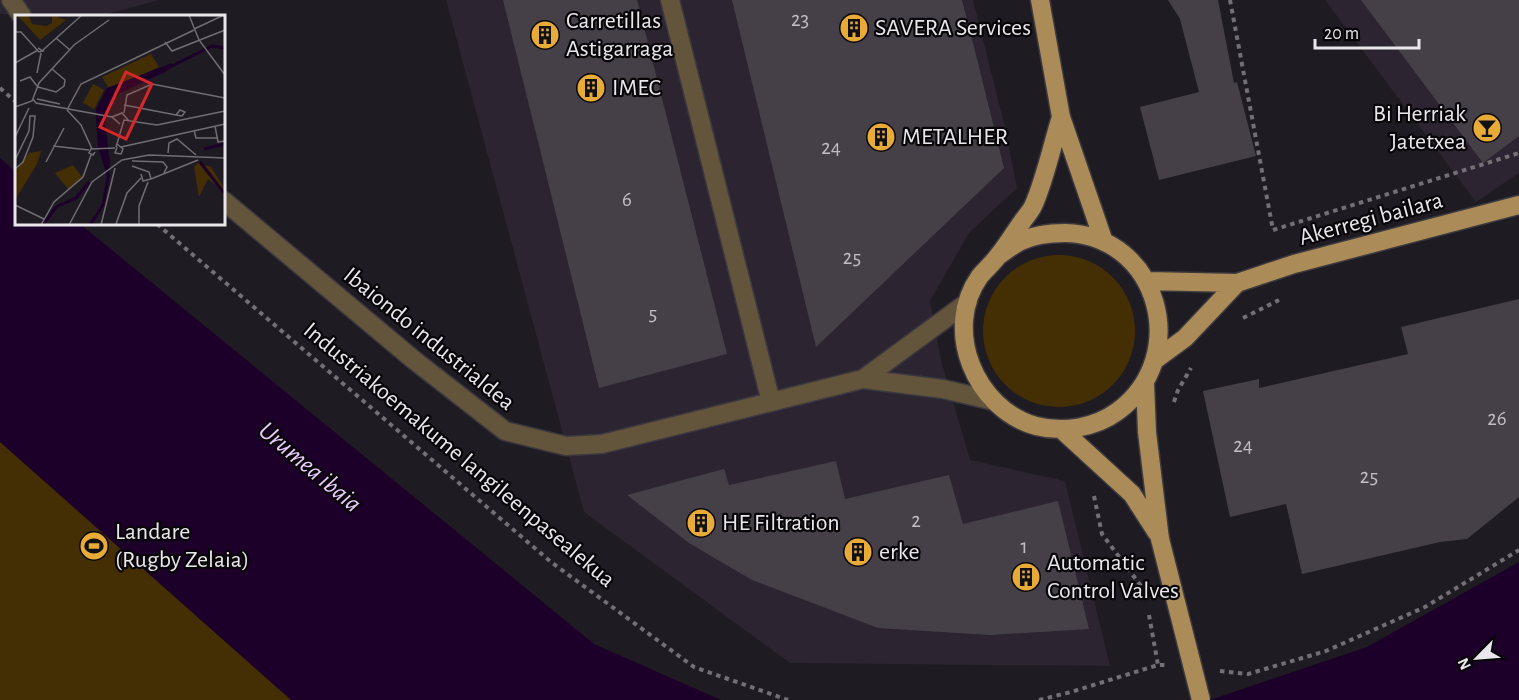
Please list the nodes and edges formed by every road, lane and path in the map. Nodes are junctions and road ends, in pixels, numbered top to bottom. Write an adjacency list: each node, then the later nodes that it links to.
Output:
1 (10, 0): 5 (street)
2 (670, 0): 25 (street)
3 (1040, 0): 8 (main road)
4 (1230, 0): 9 (path)
5 (21, 15)
6 (0, 88): 7 (path)
7 (15, 101)
8 (1061, 117): 13 (main road); 14 (main road)
9 (1519, 153)
10 (225, 202): 25 (street, Ibaiondo industrialdea)
11 (1519, 205): 16 (main road, Akerregi bailara)
12 (158, 225): 36 (path, Industriakoemakume langileenpasealekua)
13 (1104, 242): 14 (main road); 15 (main road)
14 (998, 256): 18 (main road)
15 (1146, 280): 16 (main road); 20 (main road)
16 (1237, 283): 20 (main road)
17 (1287, 296): 19 (path)
18 (968, 302): 22 (street); 24 (main road)
19 (1237, 321)
20 (1155, 360): 23 (main road)
21 (1196, 360): 26 (path)
22 (863, 380): 24 (street); 25 (street, Ibaiondo industrialdea)
23 (1145, 383): 27 (main road); 29 (main road)
24 (994, 401): 27 (main road)
25 (771, 402)
26 (1172, 408)
27 (1061, 429): 29 (main road)
28 (1093, 493): 31 (path)
29 (1160, 539): 38 (main road, bridge)
30 (1519, 550): 35 (path)
31 (1144, 591)
32 (1148, 612): 33 (path)
33 (1158, 665): 34 (path); 37 (path)
34 (1169, 666)
35 (1214, 671)
36 (788, 700)
37 (1039, 700)
38 (1201, 700)

